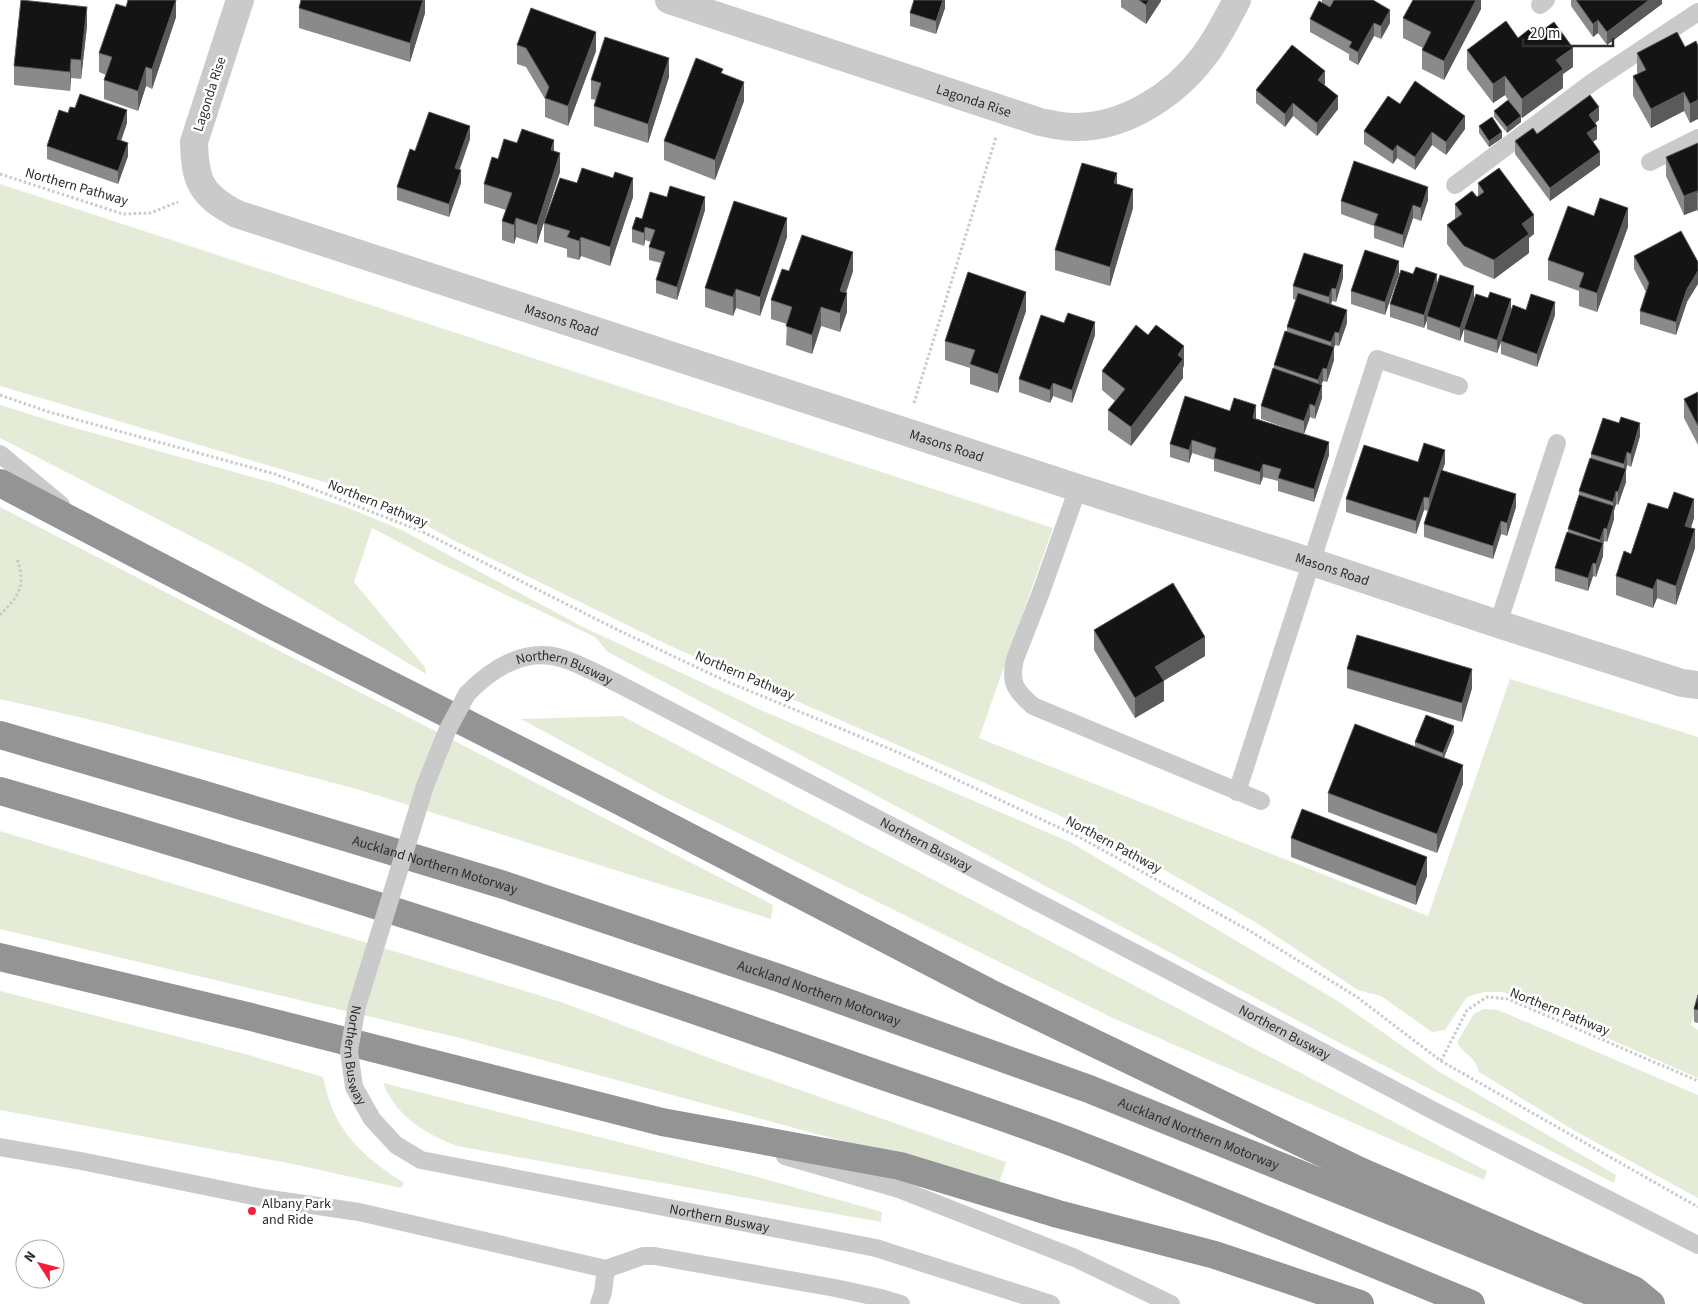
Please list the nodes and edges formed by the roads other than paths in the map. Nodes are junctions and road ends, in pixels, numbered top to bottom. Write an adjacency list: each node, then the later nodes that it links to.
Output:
1 (1237, 0): 3 (street, Lagonda Rise)
2 (238, 1): 8 (street, Lagonda Rise)
3 (678, 1)
4 (1698, 12): 7 (lane)
5 (1698, 138): 6 (lane)
6 (1650, 162)
7 (1455, 185)
8 (203, 189): 13 (street, Masons Road)
9 (1459, 386): 15 (lane)
10 (1557, 443): 16 (lane)
11 (0, 454): 14 (lane)
12 (0, 484): 14 (highway)
13 (1078, 488): 15 (street, Masons Road); 20 (lane)
14 (93, 532): 34 (highway)
15 (1312, 562): 16 (street, Masons Road); 20 (lane)
16 (1498, 624): 17 (street, Masons Road)
17 (1698, 685)
18 (0, 736): 33 (highway, Auckland Northern Motorway)
19 (0, 791): 32 (highway)
20 (1237, 792): 21 (lane)
21 (1261, 801)
22 (0, 957): 23 (highway)
23 (662, 1122): 30 (lane); 31 (highway)
24 (0, 1147): 26 (lane)
25 (1698, 1245): 29 (lane, Northern Busway, bridge)
26 (606, 1269): 27 (lane); 28 (lane)
27 (599, 1304)
28 (901, 1304)
29 (1051, 1304)
30 (1171, 1304)
31 (1360, 1304)
32 (1471, 1304)
33 (1620, 1304)
34 (1652, 1304)

